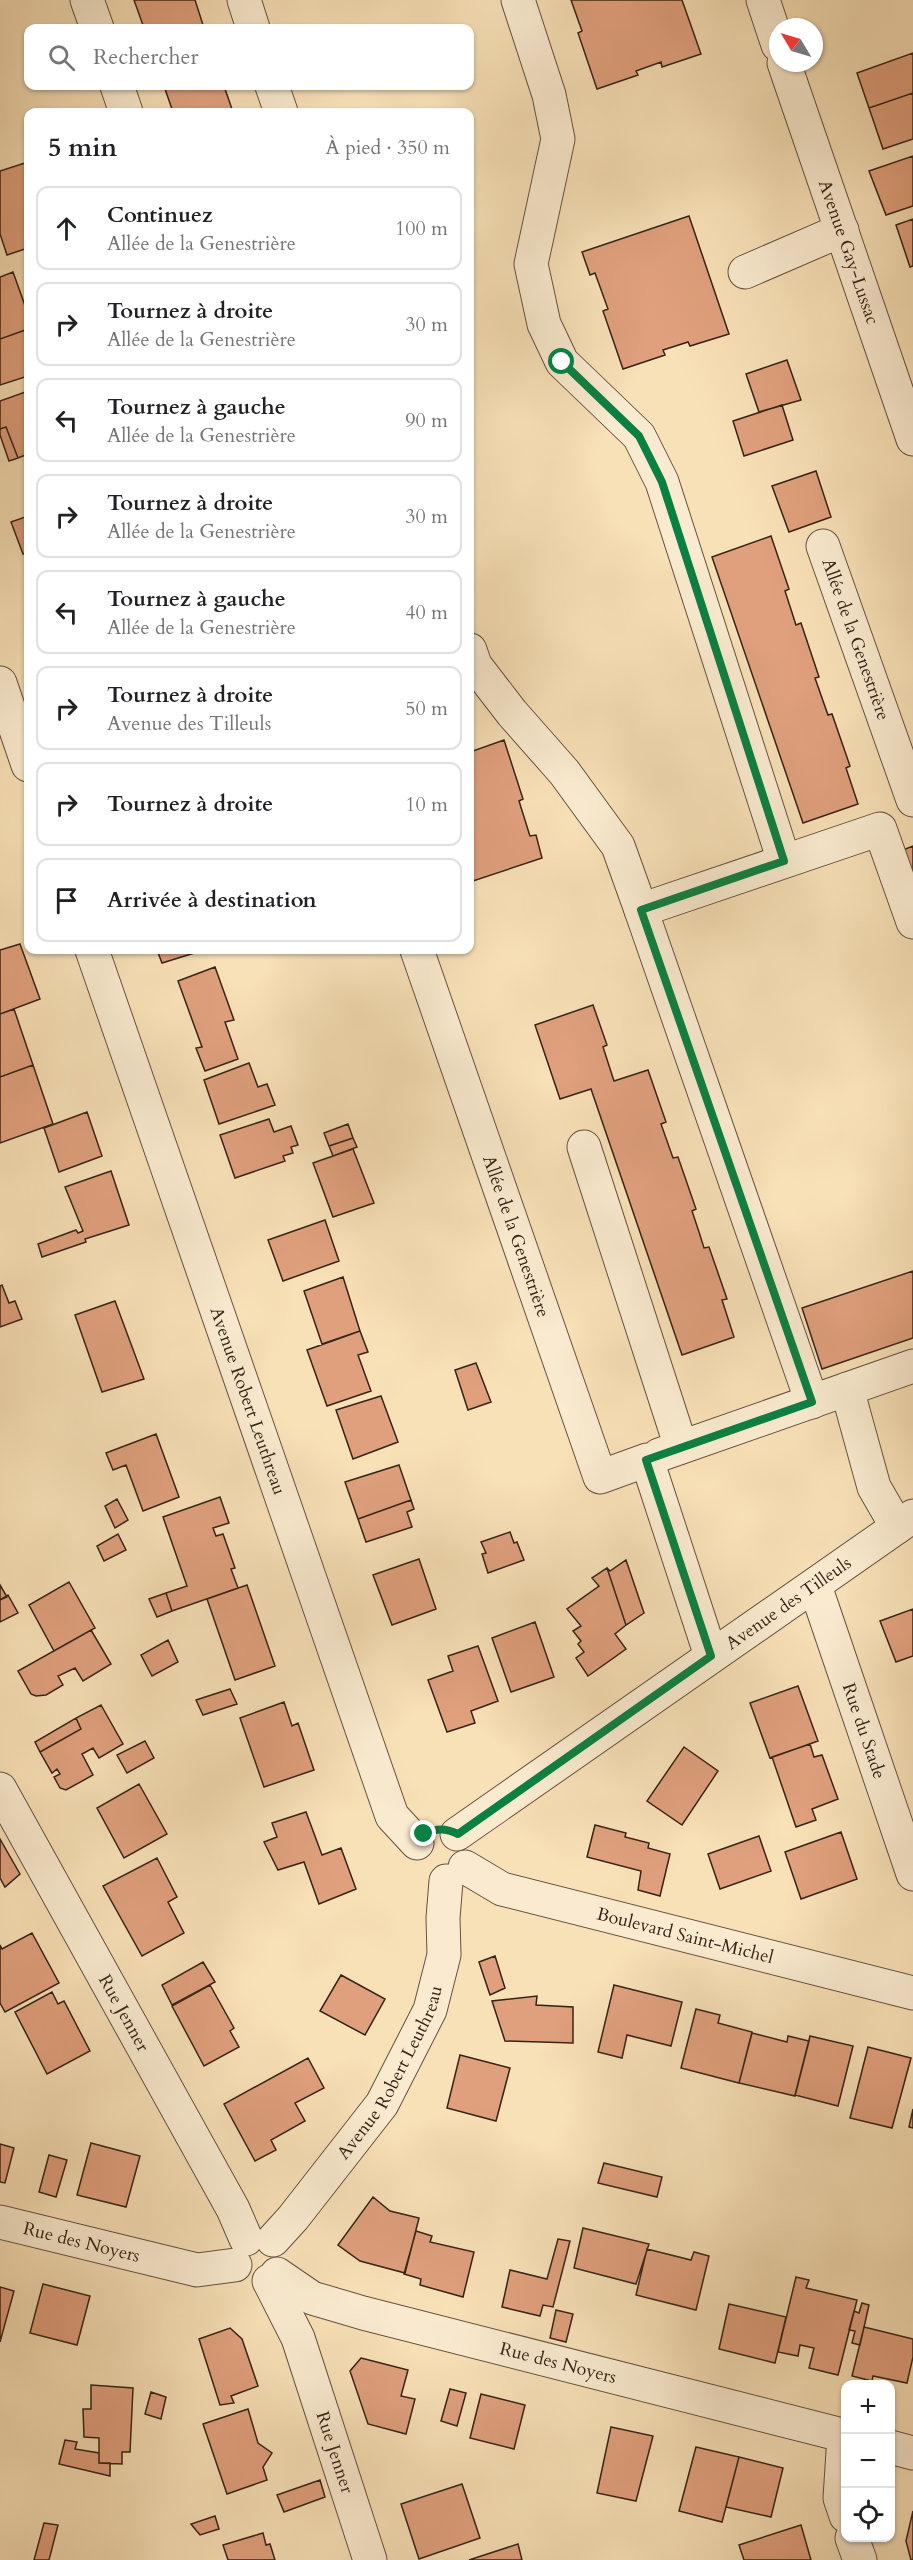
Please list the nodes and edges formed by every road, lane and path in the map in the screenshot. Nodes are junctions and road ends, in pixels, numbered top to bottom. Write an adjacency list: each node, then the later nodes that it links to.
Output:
1 (87, 0): 6 (street)
2 (244, 0): 7 (street)
3 (518, 0): 23 (street)
4 (763, 0): 5 (street)
5 (769, 18)
6 (96, 24)
7 (252, 24)
8 (787, 72): 13 (street, Avenue Gay-Lussac)
9 (118, 90): 11 (street)
10 (273, 90): 12 (street)
11 (125, 108)
12 (280, 108)
13 (842, 230): 14 (street); 15 (street, Avenue Gay-Lussac)
14 (745, 272)
15 (913, 439)
16 (823, 546): 20 (street, Allée de la Genestrière)
17 (474, 662): 24 (street)
18 (0, 683): 19 (street)
19 (24, 753)
20 (913, 800)
21 (913, 818): 22 (street)
22 (880, 829): 23 (street); 25 (street)
23 (784, 861): 24 (street)
24 (641, 910): 31 (street)
25 (913, 922)
26 (93, 954): 39 (street, Avenue Robert Leuthreau)
27 (418, 954): 33 (street, Allée de la Genestrière)
28 (584, 1147): 32 (street)
29 (913, 1366): 30 (street, Allée de la Genestrière)
30 (847, 1389): 31 (street, Allée de la Genestrière); 34 (street)
31 (812, 1402): 32 (street, Allée de la Genestrière)
32 (681, 1447): 33 (street, Allée de la Genestrière)
33 (646, 1460): 36 (street)
34 (905, 1522): 35 (street, Avenue des Tilleuls)
35 (815, 1586): 36 (street, Avenue des Tilleuls); 41 (street, Rue du Stade)
36 (711, 1656): 38 (street, Avenue des Tilleuls)
37 (0, 1789): 44 (street, Rue Jenner)
38 (458, 1834): 39 (street); 40 (street)
39 (417, 1843): 40 (street)
40 (456, 1874): 42 (street, Boulevard Saint-Michel); 44 (street, Avenue Robert Leuthreau)
41 (913, 1874)
42 (913, 1993)
43 (0, 2222): 44 (street, Rue des Noyers)
44 (251, 2248): 45 (street); 45 (street)
45 (273, 2277): 46 (street, Rue des Noyers); 52 (street, Rue Jenner)
46 (841, 2435)
47 (895, 2448): 48 (street)
48 (913, 2453)
49 (841, 2486): 50 (street)
50 (841, 2501)
51 (853, 2542): 53 (street)
52 (370, 2560)
53 (860, 2560)

